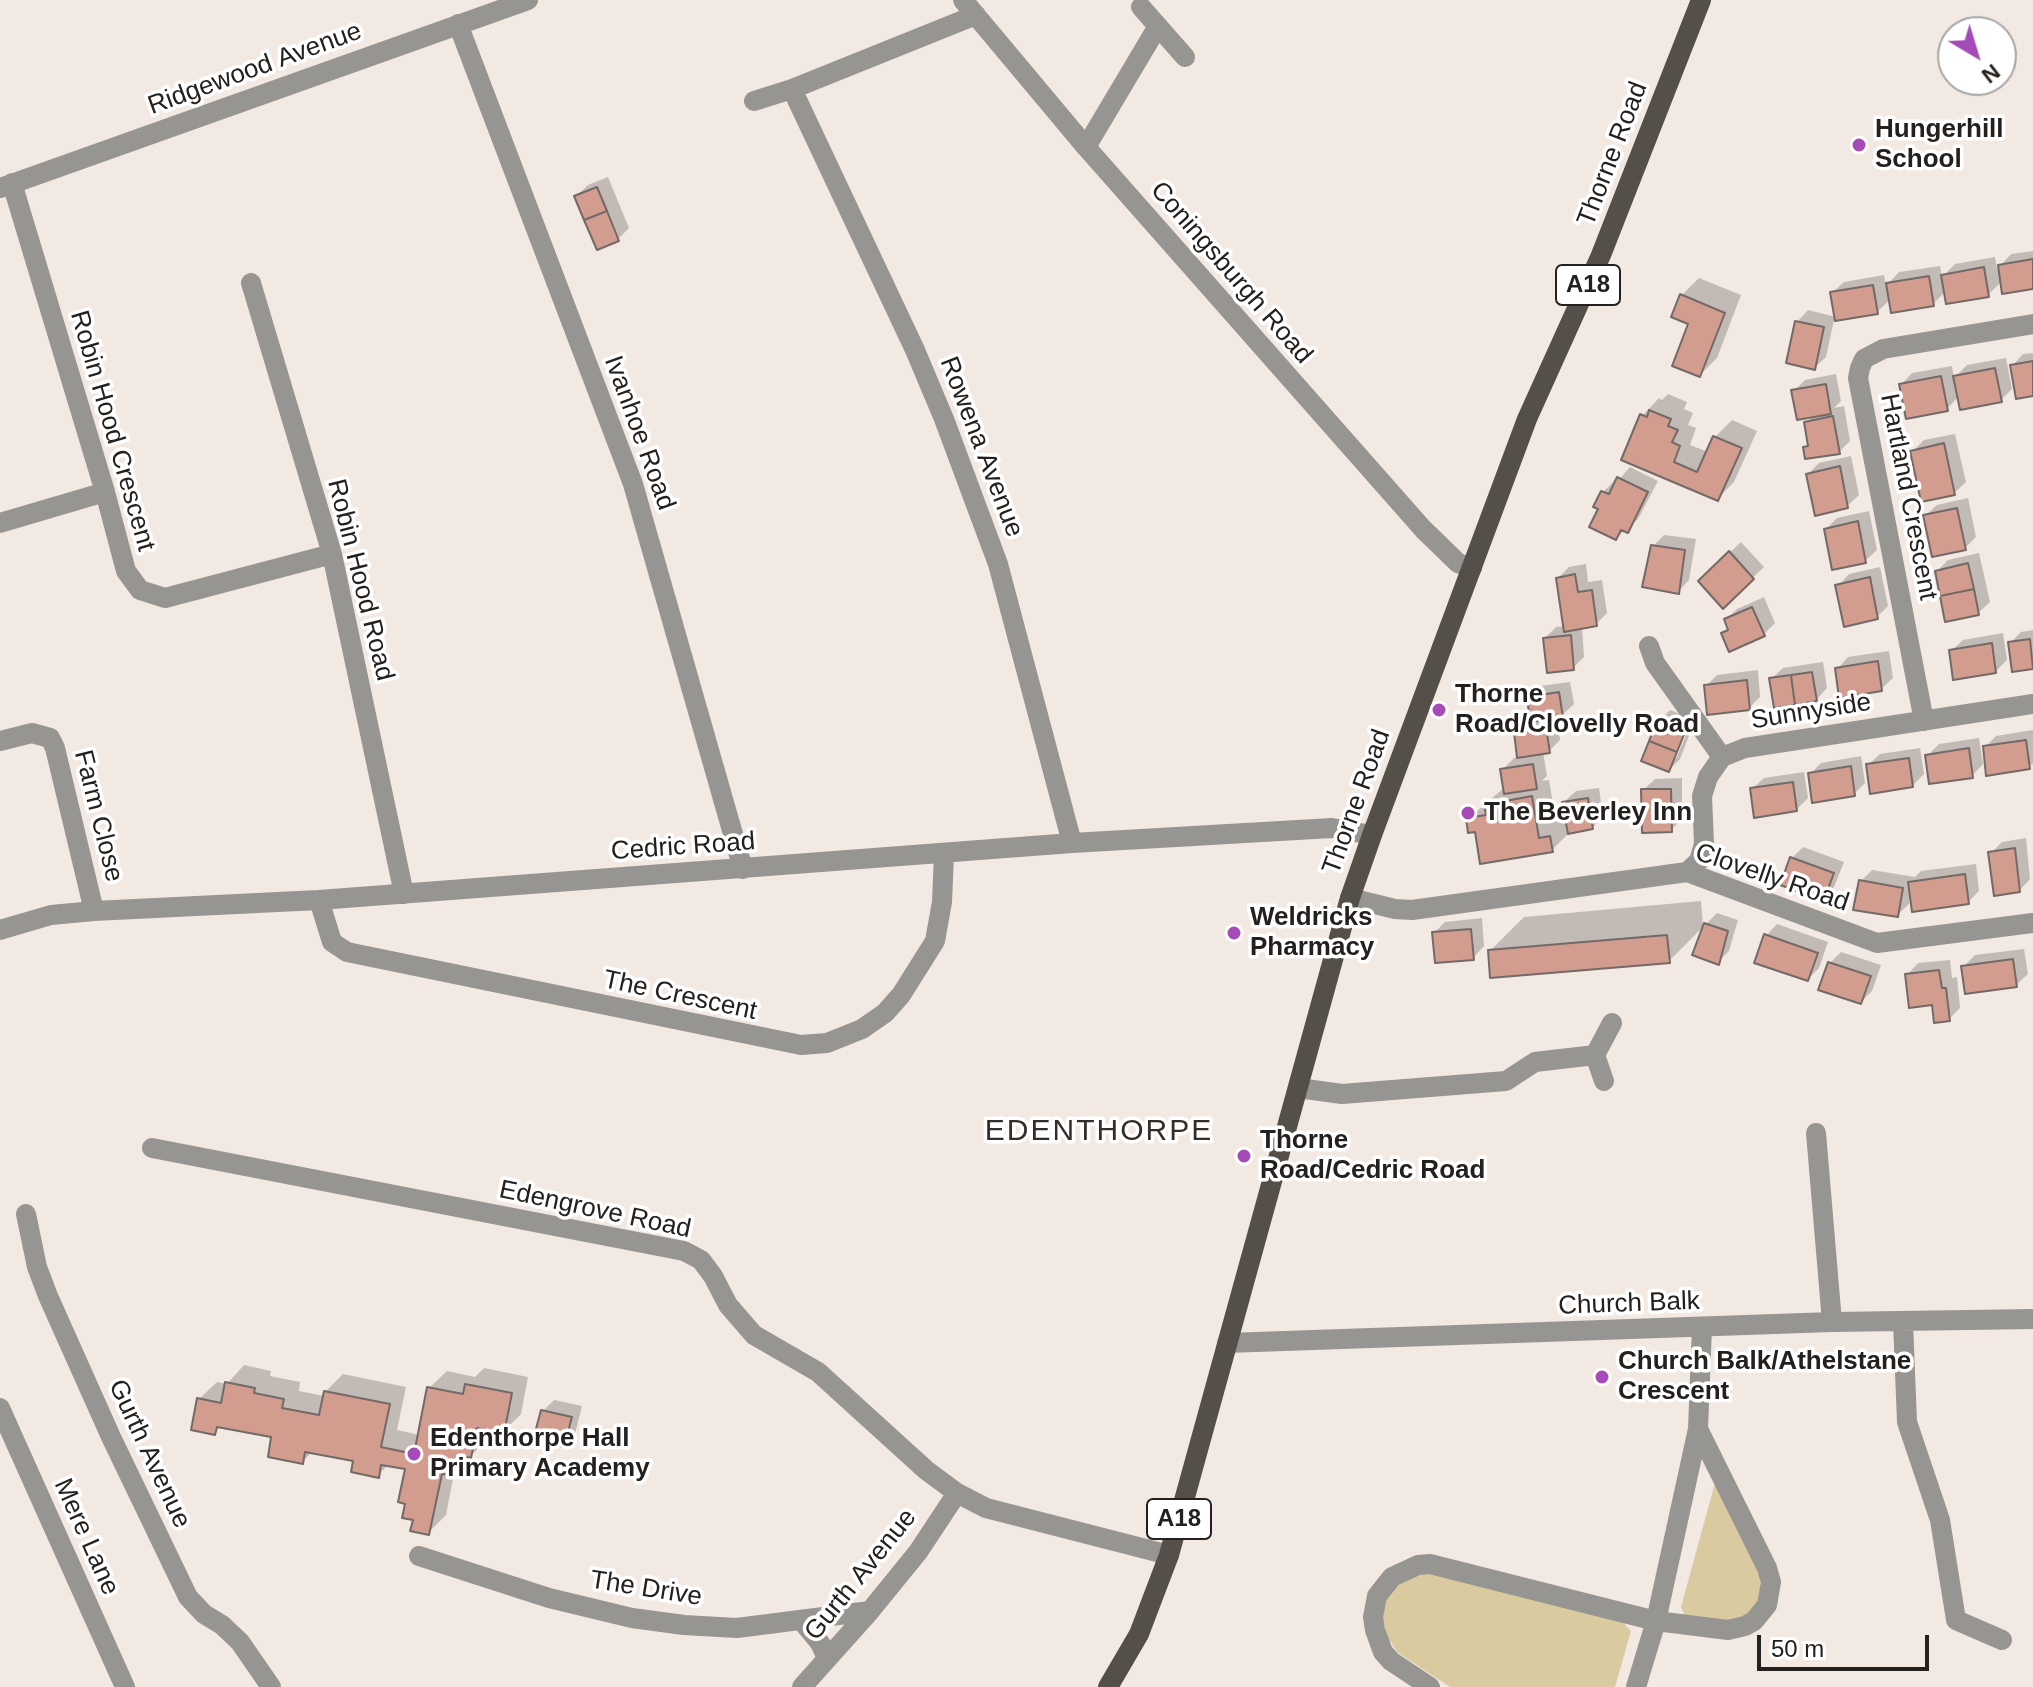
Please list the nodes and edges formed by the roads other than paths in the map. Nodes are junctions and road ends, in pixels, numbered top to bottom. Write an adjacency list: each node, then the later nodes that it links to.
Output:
1 (528, 0): 5 (street, Ridgewood Avenue)
2 (1701, 0): 17 (main road, Thorne Road / A18)
3 (1141, 7): 6 (street)
4 (970, 8): 8 (street); 10 (street, Coningsburgh Road)
5 (458, 24): 11 (street, Ridgewood Avenue); 26 (street, Ivanhoe Road)
6 (1158, 26): 7 (street); 10 (street)
7 (1185, 57)
8 (792, 89): 9 (street); 24 (street, Rowena Avenue)
9 (754, 101)
10 (1086, 147): 17 (street, Coningsburgh Road)
11 (6, 186): 14 (street, Robin Hood Crescent)
12 (251, 283): 16 (street, Robin Hood Road)
13 (2033, 324): 20 (street, Hartland Crescent)
14 (105, 492): 15 (street); 16 (street, Robin Hood Crescent)
15 (0, 523)
16 (332, 554): 28 (street, Robin Hood Road)
17 (1472, 568): 23 (main road, Thorne Road / A18)
18 (1649, 646): 22 (street)
19 (2033, 704): 20 (street, Sunnyside)
20 (1924, 721): 22 (street, Sunnyside)
21 (0, 741): 31 (street, Farm Close)
22 (1722, 757): 27 (street, Sunnyside)
23 (1372, 835): 24 (street, Cedric Road); 29 (main road, Thorne Road / A18)
24 (1072, 843): 25 (street, Cedric Road)
25 (944, 854): 26 (street, Cedric Road); 30 (street, The Crescent)
26 (743, 869): 28 (street, Cedric Road)
27 (1687, 872): 29 (street, Clovelly Road); 32 (street, Clovelly Road)
28 (404, 894): 30 (street, Cedric Road)
29 (1350, 898): 37 (main road, Thorne Road / A18)
30 (319, 900): 31 (street, Cedric Road)
31 (94, 911): 33 (street, Cedric Road)
32 (2033, 923)
33 (0, 930)
34 (1612, 1023): 35 (street)
35 (1595, 1055): 36 (street); 37 (street)
36 (1604, 1081)
37 (1298, 1088): 45 (main road, Thorne Road / A18)
38 (1816, 1133): 42 (street)
39 (152, 1148): 48 (street, Edengrove Road)
40 (26, 1214): 57 (street, Gurth Avenue)
41 (2033, 1319): 43 (street, Church Balk)
42 (1832, 1322): 43 (street, Church Balk); 44 (street, Church Balk)
43 (1903, 1322): 54 (street)
44 (1702, 1327): 45 (street, Church Balk); 47 (street)
45 (1227, 1343): 49 (main road, Thorne Road / A18)
46 (0, 1408): 56 (street, Mere Lane)
47 (1698, 1429): 53 (street); 53 (street)
48 (957, 1493): 49 (street, Edengrove Road); 51 (street, Gurth Avenue)
49 (1169, 1555): 59 (main road, Thorne Road / A18)
50 (419, 1556): 52 (street, The Drive)
51 (870, 1611): 52 (street, The Drive); 55 (street, Gurth Avenue)
52 (801, 1620): 55 (street)
53 (1656, 1621): 60 (street); 61 (street)
54 (2002, 1640)
55 (827, 1658): 58 (street, Gurth Avenue)
56 (125, 1687)
57 (271, 1687)
58 (802, 1687)
59 (1108, 1687)
60 (1430, 1687)
61 (1636, 1687)

